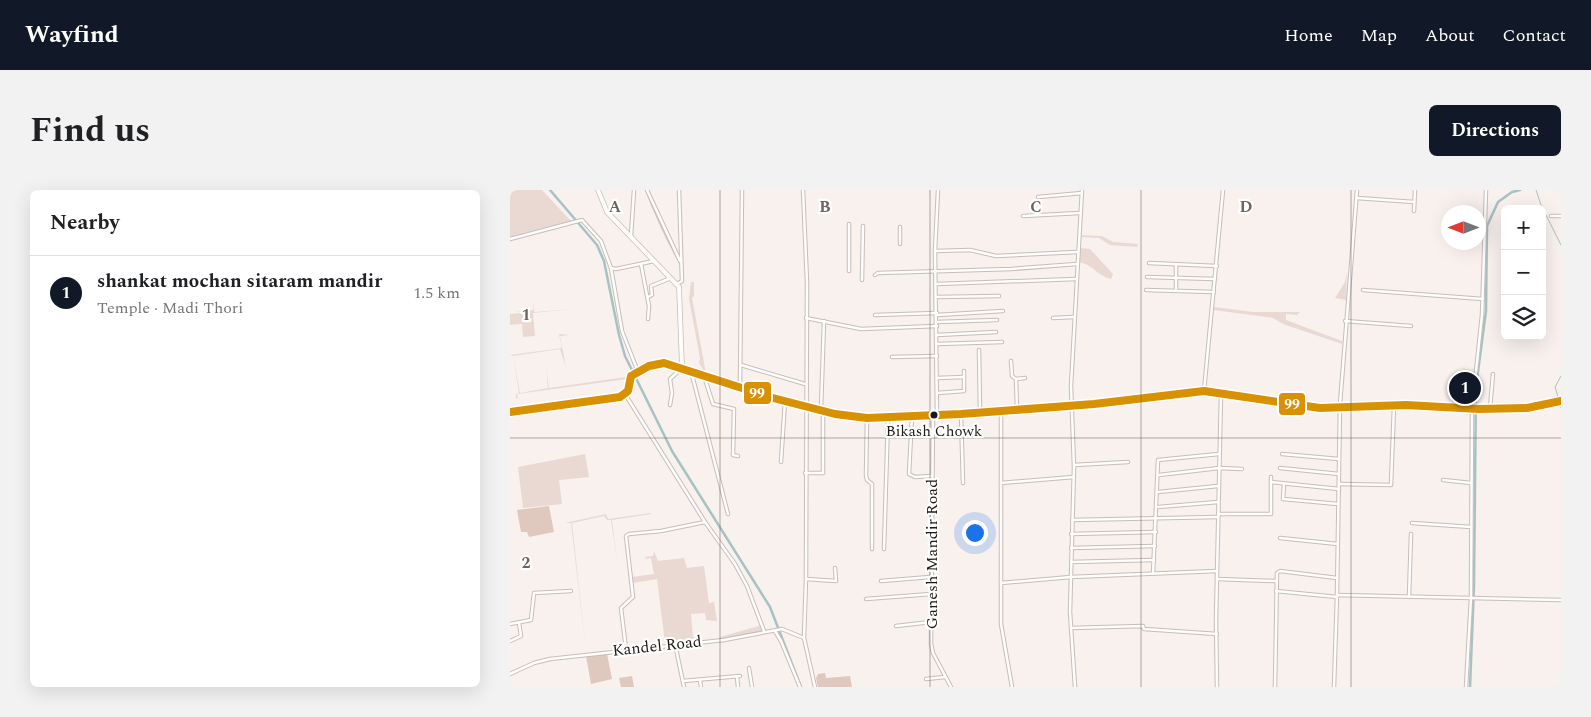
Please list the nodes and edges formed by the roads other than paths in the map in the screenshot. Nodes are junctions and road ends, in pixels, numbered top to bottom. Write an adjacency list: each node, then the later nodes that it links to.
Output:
1 (598, 190): 24 (main road)
2 (634, 190): 24 (street)
3 (647, 190): 30 (street)
4 (679, 190): 30 (street)
5 (742, 190): 76 (street)
6 (802, 190): 60 (street)
7 (938, 190): 27 (street, Ganesh Mandir Road)
8 (1223, 190): 35 (street)
9 (1357, 190): 14 (street)
10 (1415, 190): 15 (street)
11 (1486, 190): 55 (street)
12 (1082, 192): 13 (street); 17 (street)
13 (1038, 196)
14 (1357, 198): 15 (street); 65 (street)
15 (1414, 202): 16 (street)
16 (1414, 211)
17 (1080, 213): 18 (street); 28 (street)
18 (1023, 216)
19 (1551, 216): 20 (street)
20 (1561, 216)
21 (849, 224): 38 (street)
22 (863, 226): 45 (street)
23 (900, 226): 26 (street)
24 (631, 236): 29 (main road)
25 (510, 240): 36 (street)
26 (900, 244)
27 (935, 251): 28 (street); 37 (street, Ganesh Mandir Road)
28 (1077, 252): 33 (street)
29 (655, 260): 32 (street); 41 (main road)
30 (681, 263): 46 (street)
31 (1149, 263): 34 (street)
32 (641, 264): 36 (street); 53 (street)
33 (1077, 264): 37 (street); 43 (street)
34 (1176, 264): 35 (street); 42 (street)
35 (1217, 266): 44 (street)
36 (611, 268): 80 (street)
37 (936, 270): 39 (street); 47 (street, Ganesh Mandir Road)
38 (849, 271)
39 (875, 275)
40 (1147, 277): 42 (street)
41 (671, 278): 46 (main road); 53 (street)
42 (1176, 278): 44 (street); 50 (street)
43 (1076, 279): 47 (street); 59 (street)
44 (1215, 279): 51 (street)
45 (862, 280)
46 (677, 284): 77 (main road)
47 (937, 284): 54 (street, Ganesh Mandir Road)
48 (1146, 290): 50 (street)
49 (1363, 290): 55 (street)
50 (1176, 291): 51 (street)
51 (1214, 292): 89 (street)
52 (999, 296): 54 (street)
53 (648, 297): 62 (street)
54 (937, 297): 57 (street, Ganesh Mandir Road)
55 (1483, 299): 102 (street)
56 (1003, 312): 57 (street)
57 (937, 314): 58 (street); 66 (street, Ganesh Mandir Road)
58 (875, 315)
59 (1074, 317): 61 (street); 96 (street)
60 (806, 318): 64 (street); 87 (street)
61 (1053, 318)
62 (648, 319)
63 (997, 320): 66 (street)
64 (824, 321): 66 (street); 103 (street)
65 (1345, 321): 67 (street); 99 (street)
66 (937, 324): 69 (street, Ganesh Mandir Road)
67 (1410, 326)
68 (996, 332): 69 (street)
69 (937, 335): 71 (street, Ganesh Mandir Road)
70 (1002, 342): 71 (street)
71 (937, 344): 73 (street, Ganesh Mandir Road)
72 (979, 350): 106 (street)
73 (937, 356): 74 (street); 84 (street, Ganesh Mandir Road)
74 (892, 357)
75 (1011, 361): 86 (street)
76 (741, 365): 87 (street); 88 (street)
77 (682, 368): 78 (main road); 80 (street); 95 (street)
78 (691, 371): 82 (main road); 141 (street)
79 (964, 371): 83 (street)
80 (635, 373): 92 (street)
81 (1493, 374): 100 (street)
82 (704, 376): 88 (main road); 114 (street)
83 (964, 377): 84 (street); 90 (street)
84 (937, 378): 90 (street, Ganesh Mandir Road)
85 (1025, 378): 86 (street)
86 (1016, 379): 101 (street)
87 (806, 384): 97 (street)
88 (740, 388): 93 (main road)
89 (1204, 391): 91 (main road); 96 (main road)
90 (937, 393): 109 (street, Ganesh Mandir Road)
91 (1221, 393): 99 (main road); 112 (street)
92 (625, 394): 105 (street); 145 (street)
93 (785, 401): 97 (main road); 116 (street)
94 (1561, 401): 100 (main road)
95 (670, 405)
96 (1071, 405): 101 (main road); 118 (street)
97 (805, 406): 103 (main road); 122 (street)
98 (1394, 406): 99 (main road); 102 (main road); 134 (street)
99 (1340, 407): 115 (street)
100 (1490, 408): 102 (main road)
101 (1017, 409): 104 (main road)
102 (1475, 409): 132 (street)
103 (822, 410): 110 (main road); 122 (street)
104 (1001, 411): 106 (main road); 131 (street)
105 (510, 412)
106 (980, 413): 107 (main road)
107 (961, 414): 109 (main road); 130 (street)
108 (912, 416): 109 (main road); 111 (main road); 125 (street)
109 (935, 416): 125 (street, Ganesh Mandir Road)
110 (868, 418): 111 (main road); 155 (street)
111 (888, 418): 156 (street)
112 (1219, 454): 119 (street); 124 (street)
113 (1282, 454): 115 (street)
114 (738, 456)
115 (1339, 459): 123 (street)
116 (781, 462)
117 (1128, 462): 118 (street)
118 (1074, 465): 126 (street)
119 (1219, 468): 121 (street); 124 (street); 135 (street)
120 (1280, 468): 123 (street)
121 (1242, 469)
122 (805, 473): 165 (street)
123 (1339, 474): 134 (street)
124 (1158, 475): 137 (street)
125 (932, 476): 162 (street, Ganesh Mandir Road)
126 (1074, 477): 131 (street); 144 (street)
127 (1271, 477): 129 (street)
128 (1443, 480): 132 (street)
129 (1271, 482): 133 (street); 142 (street)
130 (962, 483)
131 (1001, 483): 169 (street)
132 (1471, 483): 147 (street)
133 (1284, 484): 136 (street); 139 (street)
134 (1339, 484): 136 (street)
135 (1218, 486): 137 (street); 138 (street)
136 (1339, 489): 139 (street)
137 (1158, 492): 140 (street)
138 (1218, 502): 140 (street); 142 (street)
139 (1338, 504): 152 (street)
140 (1158, 507): 143 (street)
141 (728, 514)
142 (1218, 515): 143 (street); 160 (street)
143 (1157, 519): 144 (street); 148 (street)
144 (1072, 520): 149 (street)
145 (705, 522): 183 (street); 189 (street)
146 (1412, 523): 147 (street)
147 (1471, 527): 175 (street)
148 (1156, 532): 149 (street); 153 (street)
149 (1071, 534): 154 (street)
150 (1410, 534): 174 (street)
151 (1280, 538): 152 (street)
152 (1338, 544): 164 (street)
153 (1155, 546): 154 (street); 157 (street)
154 (1071, 548): 158 (street)
155 (872, 549)
156 (884, 549)
157 (1154, 560): 158 (street); 161 (street)
158 (1071, 562): 163 (street)
159 (835, 568): 165 (street)
160 (1217, 571): 161 (street); 166 (street)
161 (1153, 574): 163 (street)
162 (930, 577): 167 (street); 172 (street, Ganesh Mandir Road)
163 (1071, 577): 169 (street); 182 (street)
164 (1338, 578): 168 (street); 173 (street)
165 (806, 579): 186 (street)
166 (1217, 579): 168 (street); 185 (street)
167 (881, 581)
168 (1276, 582): 171 (street)
169 (1000, 584): 203 (street)
170 (571, 591): 179 (street)
171 (1276, 592): 173 (street); 206 (street)
172 (931, 594): 176 (street); 178 (street, Ganesh Mandir Road)
173 (1337, 596): 174 (street); 207 (street)
174 (1409, 597): 175 (street)
175 (1471, 598): 177 (street); 208 (street)
176 (866, 599)
177 (1561, 600)
178 (931, 622): 181 (street); 192 (street, Ganesh Mandir Road)
179 (520, 623): 180 (street); 187 (street)
180 (510, 624)
181 (896, 626)
182 (1071, 628): 185 (street); 204 (street)
183 (764, 631): 184 (street, Kandel Road); 188 (street, Kandel Road)
184 (776, 631): 186 (street, Kandel Road); 200 (street)
185 (1217, 634): 205 (street)
186 (804, 638): 201 (street)
187 (510, 641)
188 (675, 644): 189 (street, Kandel Road); 195 (street)
189 (626, 649): 191 (street, Kandel Road)
190 (749, 668): 199 (street)
191 (510, 674)
192 (945, 677): 193 (street); 202 (street, Ganesh Mandir Road)
193 (926, 679)
194 (700, 680): 195 (street); 197 (street); 198 (street)
195 (683, 682): 196 (street)
196 (684, 687)
197 (701, 687)
198 (738, 687)
199 (752, 687)
200 (800, 687)
201 (815, 687)
202 (951, 687)
203 (1012, 687)
204 (1075, 687)
205 (1217, 687)
206 (1275, 687)
207 (1334, 687)
208 (1466, 687)

